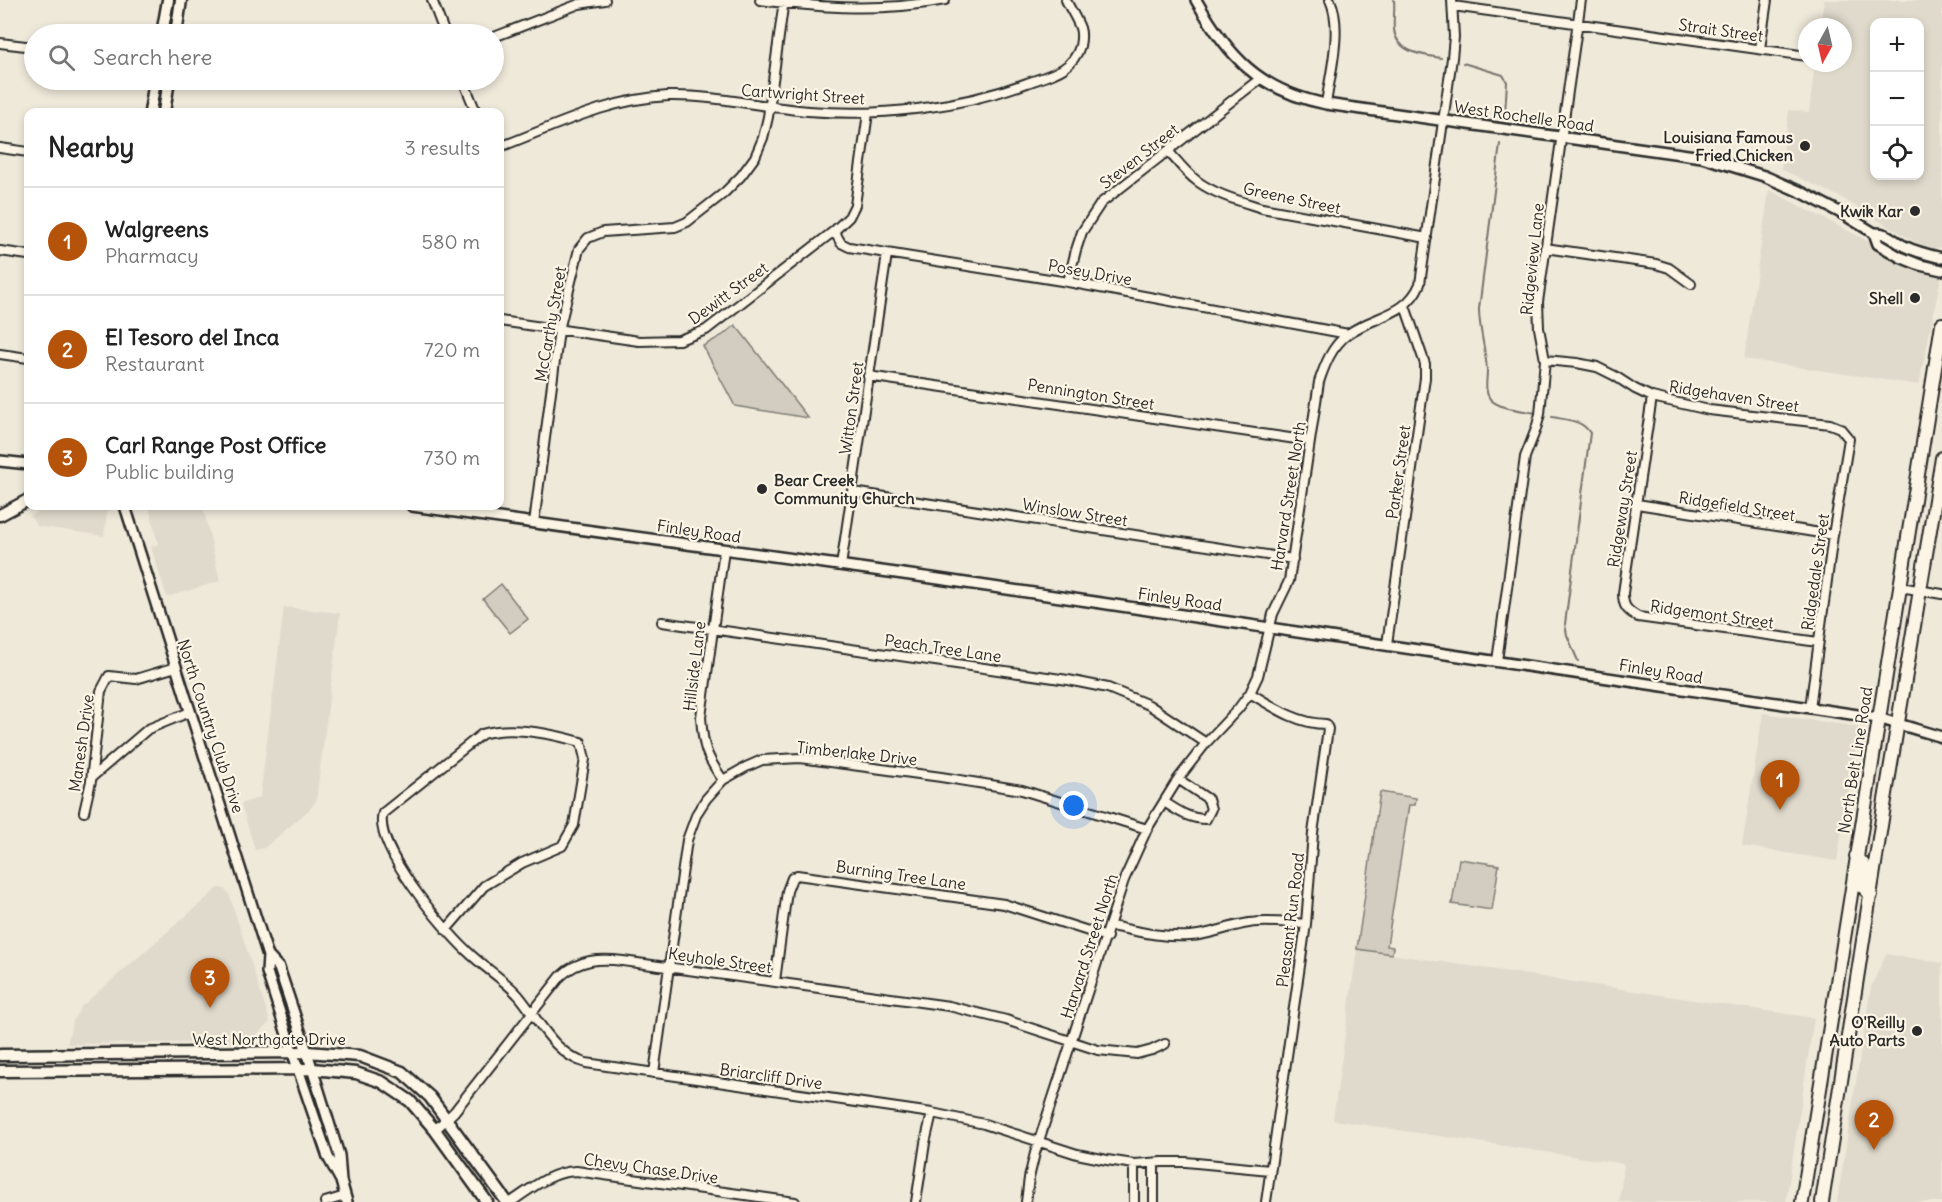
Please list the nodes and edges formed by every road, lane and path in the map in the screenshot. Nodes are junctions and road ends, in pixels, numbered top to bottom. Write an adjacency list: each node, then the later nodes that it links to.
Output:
1 (168, 0): 15 (main road)
2 (181, 0): 16 (main road)
3 (432, 0): 17 (street)
4 (605, 0): 18 (street)
5 (760, 0): 12 (street)
6 (945, 0): 12 (street)
7 (1066, 0): 32 (street, Cartwright Street)
8 (1196, 0): 23 (street, West Rochelle Road)
9 (1330, 0): 27 (street)
10 (1581, 0): 14 (street, Ridgeview Lane)
11 (1767, 0): 21 (street)
12 (784, 2): 28 (street, McCarthy Street)
13 (1453, 3): 14 (street, Strait Street); 33 (street)
14 (1578, 23): 21 (street, Strait Street); 34 (street, Ridgeview Lane)
15 (164, 24)
16 (177, 24)
17 (441, 24)
18 (504, 33)
19 (0, 43): 20 (street)
20 (24, 46)
21 (1760, 49): 22 (street, Strait Street)
22 (1798, 55)
23 (1261, 78): 27 (street, West Rochelle Road); 38 (street, Steven Street)
24 (153, 90): 29 (main road)
25 (167, 90): 30 (main road)
26 (467, 90): 31 (street)
27 (1326, 104): 33 (street, West Rochelle Road)
28 (769, 107): 32 (street, Cartwright Street); 35 (street, Cartwright Street); 53 (street, McCarthy Street)
29 (151, 108)
30 (165, 108)
31 (474, 108)
32 (868, 113): 39 (street, Dewitt Street)
33 (1443, 120): 34 (street, West Rochelle Road); 41 (street)
34 (1561, 136): 40 (street, West Rochelle Road); 42 (street, Ridgeview Lane)
35 (504, 145)
36 (0, 148): 37 (street)
37 (24, 151)
38 (1168, 151): 41 (street, Greene Street); 48 (street, Steven Street)
39 (834, 231): 45 (street, Posey Drive); 53 (street, Dewitt Street)
40 (1874, 233): 46 (street, West Rochelle Road); 47 (street, West Rochelle Road)
41 (1427, 238): 50 (street)
42 (1545, 248): 49 (street); 57 (street, Ridgeview Lane)
43 (0, 251): 44 (street)
44 (24, 254)
45 (887, 254): 48 (street, Posey Drive); 59 (street, Witton Street)
46 (1942, 258)
47 (1942, 270)
48 (1068, 282): 54 (street, Posey Drive)
49 (1691, 284)
50 (1405, 306): 54 (street, Harvard Street North); 87 (street, Parker Street)
51 (504, 322): 53 (street, Dewitt Street)
52 (1942, 324): 58 (main road, North Belt Line Road)
53 (559, 330): 74 (street, McCarthy Street)
54 (1348, 334): 62 (street, Harvard Street North)
55 (0, 354): 56 (street)
56 (24, 357)
57 (1545, 360): 60 (street, Ridgehaven Street); 88 (street, Ridgeview Lane)
58 (1939, 366): 66 (main road, North Belt Line Road)
59 (868, 376): 62 (street, Pennington Street); 68 (street, Witton Street)
60 (1652, 397): 61 (street, Ridgehaven Street); 70 (street, Ridgeway Street)
61 (1849, 440): 75 (street, Ridgedale Street)
62 (1310, 441): 77 (street, Harvard Street North)
63 (1942, 459): 67 (main road)
64 (0, 461): 65 (street)
65 (24, 466)
66 (1919, 469): 67 (main road); 79 (main road, North Belt Line Road)
67 (1940, 472): 80 (main road)
68 (853, 492): 77 (street, Winslow Street); 78 (street, Witton Street)
69 (24, 502): 73 (main road)
70 (1637, 504): 75 (street, Ridgefield Street); 82 (street, Ridgeway Street)
71 (126, 510): 89 (street, North Country Club Drive)
72 (441, 510): 74 (street, Finley Road)
73 (0, 516)
74 (534, 523): 76 (street, Finley Road)
75 (1833, 535): 86 (street, Ridgedale Street)
76 (724, 550): 78 (street, Finley Road); 85 (street, Hillside Lane)
77 (1293, 559): 84 (street, Harvard Street North)
78 (841, 566): 84 (street, Finley Road)
79 (1900, 587): 80 (street); 93 (main road, North Belt Line Road)
80 (1921, 591): 81 (street); 94 (main road)
81 (1942, 594)
82 (1638, 617): 86 (street, Ridgemont Street)
83 (662, 622): 85 (street, Peach Tree Lane)
84 (1270, 627): 87 (street, Finley Road); 90 (street, Harvard Street North)
85 (713, 629): 96 (street, Peach Tree Lane); 99 (street, Hillside Lane)
86 (1818, 642): 91 (street, Ridgedale Street)
87 (1387, 644): 88 (street, Finley Road)
88 (1497, 661): 91 (street, Finley Road)
89 (176, 667): 92 (street, North Country Club Drive); 97 (street, Manesh Drive)
90 (1250, 693): 96 (street, Harvard Street North); 106 (street, Pleasant Run Road)
91 (1810, 708): 93 (street, Finley Road)
92 (190, 712): 97 (street); 112 (street, North Country Club Drive)
93 (1878, 718): 94 (street, Finley Road); 103 (main road, North Belt Line Road)
94 (1899, 724): 95 (street, Finley Road); 104 (main road)
95 (1942, 737)
96 (1206, 742): 98 (street, Harvard Street North)
97 (92, 777): 101 (street, Manesh Drive)
98 (1178, 779): 100 (street, Harvard Street North); 100 (street)
99 (723, 780): 102 (street, Timberlake Drive); 113 (street, Timberlake Drive)
100 (1164, 802): 102 (street, Harvard Street North)
101 (84, 812)
102 (1147, 829): 107 (street, Harvard Street North)
103 (1857, 856): 104 (main road); 105 (main road, North Belt Line Road)
104 (1871, 895): 109 (main road)
105 (1846, 923): 109 (main road); 111 (main road, North Belt Line Road)
106 (1306, 924): 107 (street); 133 (street, Pleasant Run Road)
107 (1111, 926): 110 (street, Harvard Street North)
108 (446, 930): 108 (street, Briarcliff Drive); 115 (street, Briarcliff Drive)
109 (1865, 931): 111 (main road); 136 (main road)
110 (1107, 937): 114 (street, Burning Tree Lane); 116 (street, Harvard Street North)
111 (1844, 937): 135 (main road, North Belt Line Road)
112 (268, 956): 118 (street, North Country Club Drive); 119 (street, North Country Club Drive)
113 (669, 967): 114 (street, Keyhole Street); 115 (street, Keyhole Street); 126 (street, Timberlake Drive)
114 (775, 981): 116 (street, Keyhole Street)
115 (531, 1013): 126 (street, Briarcliff Drive); 128 (street, Keyhole Street)
116 (1072, 1043): 117 (street, Keyhole Street); 130 (street, Harvard Street North)
117 (1165, 1044)
118 (292, 1052): 119 (main road, West Northgate Drive); 120 (main road, West Northgate Drive); 122 (street, North Country Club Drive)
119 (307, 1052): 123 (street, North Country Club Drive); 128 (main road, West Northgate Drive)
120 (87, 1054): 121 (main road, West Northgate Drive); 124 (main road)
121 (0, 1055)
122 (298, 1069): 123 (main road, West Northgate Drive); 124 (main road, West Northgate Drive); 134 (street, North Country Club Drive)
123 (312, 1069): 129 (main road, West Northgate Drive); 134 (street, North Country Club Drive)
124 (87, 1070): 125 (main road, West Northgate Drive)
125 (0, 1071)
126 (654, 1073): 127 (street, Briarcliff Drive)
127 (932, 1113): 130 (street, Briarcliff Drive); 143 (street)
128 (448, 1120): 129 (street, Keyhole Street); 140 (main road, West Northgate Drive)
129 (435, 1130): 139 (main road, West Northgate Drive)
130 (1039, 1143): 132 (street, Briarcliff Drive); 144 (street, Harvard Street North)
131 (1154, 1163): 132 (street, Briarcliff Drive); 133 (street, Briarcliff Drive); 146 (street)
132 (1134, 1164): 145 (street)
133 (1270, 1170): 147 (street, Pleasant Run Road)
134 (341, 1181): 137 (street, North Country Club Drive)
135 (1804, 1188): 136 (main road); 148 (main road, North Belt Line Road)
136 (1823, 1196)
137 (346, 1199): 138 (street)
138 (325, 1202)
139 (487, 1202)
140 (507, 1202)
141 (511, 1202): 142 (street, Chevy Chase Drive)
142 (795, 1202)
143 (916, 1202)
144 (1026, 1202)
145 (1134, 1202)
146 (1154, 1202)
147 (1266, 1202)
148 (1802, 1202)

